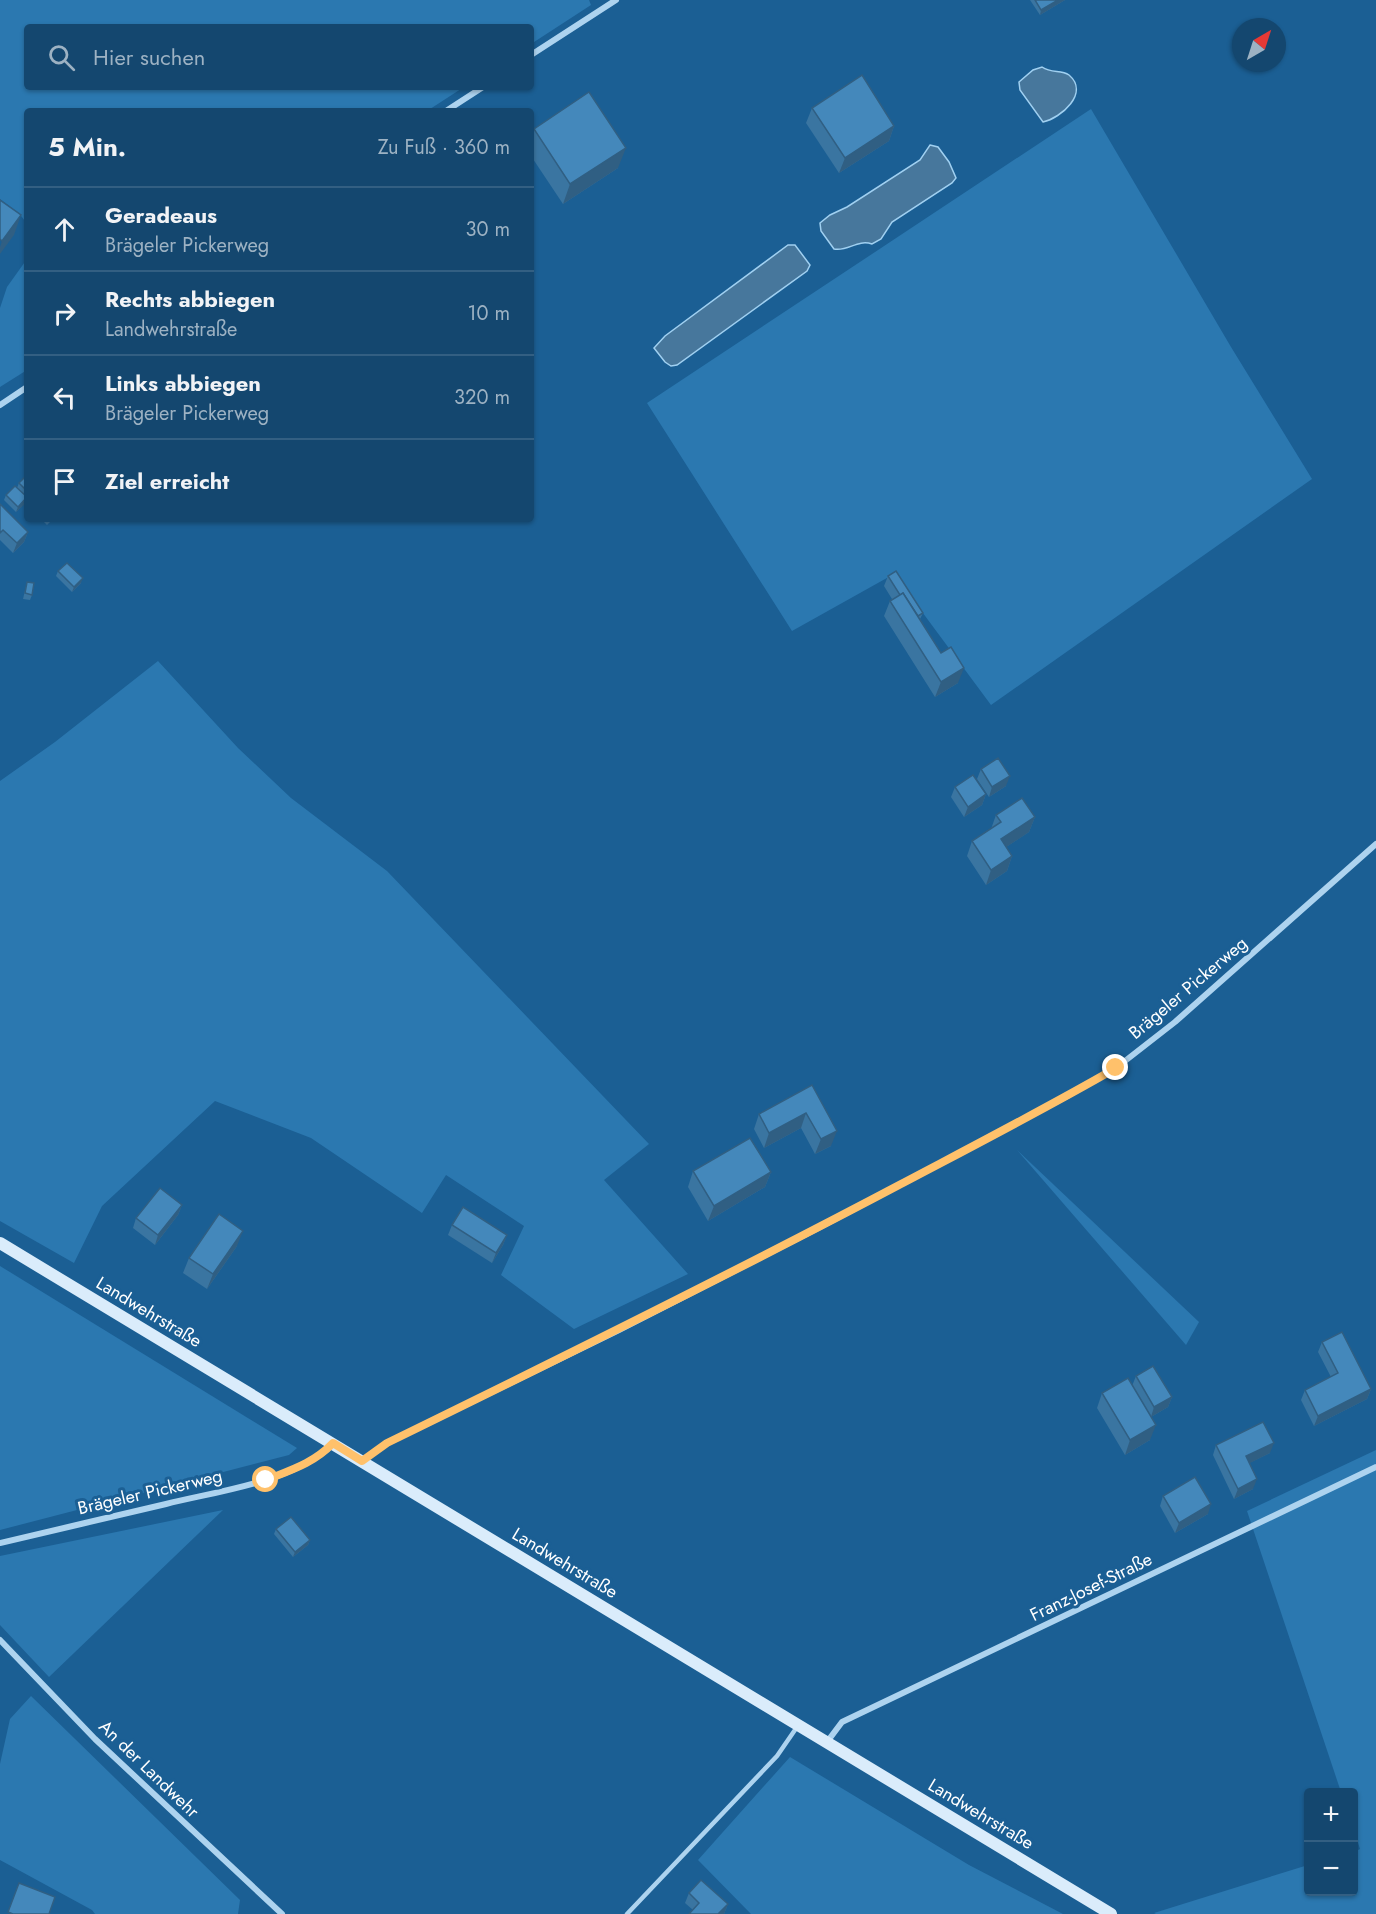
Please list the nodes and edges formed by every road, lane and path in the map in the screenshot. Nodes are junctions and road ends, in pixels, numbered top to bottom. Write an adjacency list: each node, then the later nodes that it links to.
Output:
1 (616, 0): 2 (street)
2 (534, 53)
3 (478, 90): 4 (street)
4 (452, 108)
5 (24, 389): 6 (street)
6 (0, 405)
7 (1376, 844): 10 (street, Brägeler Pickerweg)
8 (0, 1243): 9 (street, Landwehrstraße)
9 (333, 1443): 10 (street, Landwehrstraße); 12 (street, Brägeler Pickerweg)
10 (362, 1461): 14 (street, Landwehrstraße)
11 (1376, 1467): 15 (street, Franz-Josef-Straße)
12 (0, 1543)
13 (0, 1640): 16 (street, An der Landwehr)
14 (798, 1725): 15 (street, Landwehrstraße); 17 (lane)
15 (827, 1742): 18 (street, Landwehrstraße)
16 (282, 1914)
17 (627, 1914)
18 (1112, 1914)

